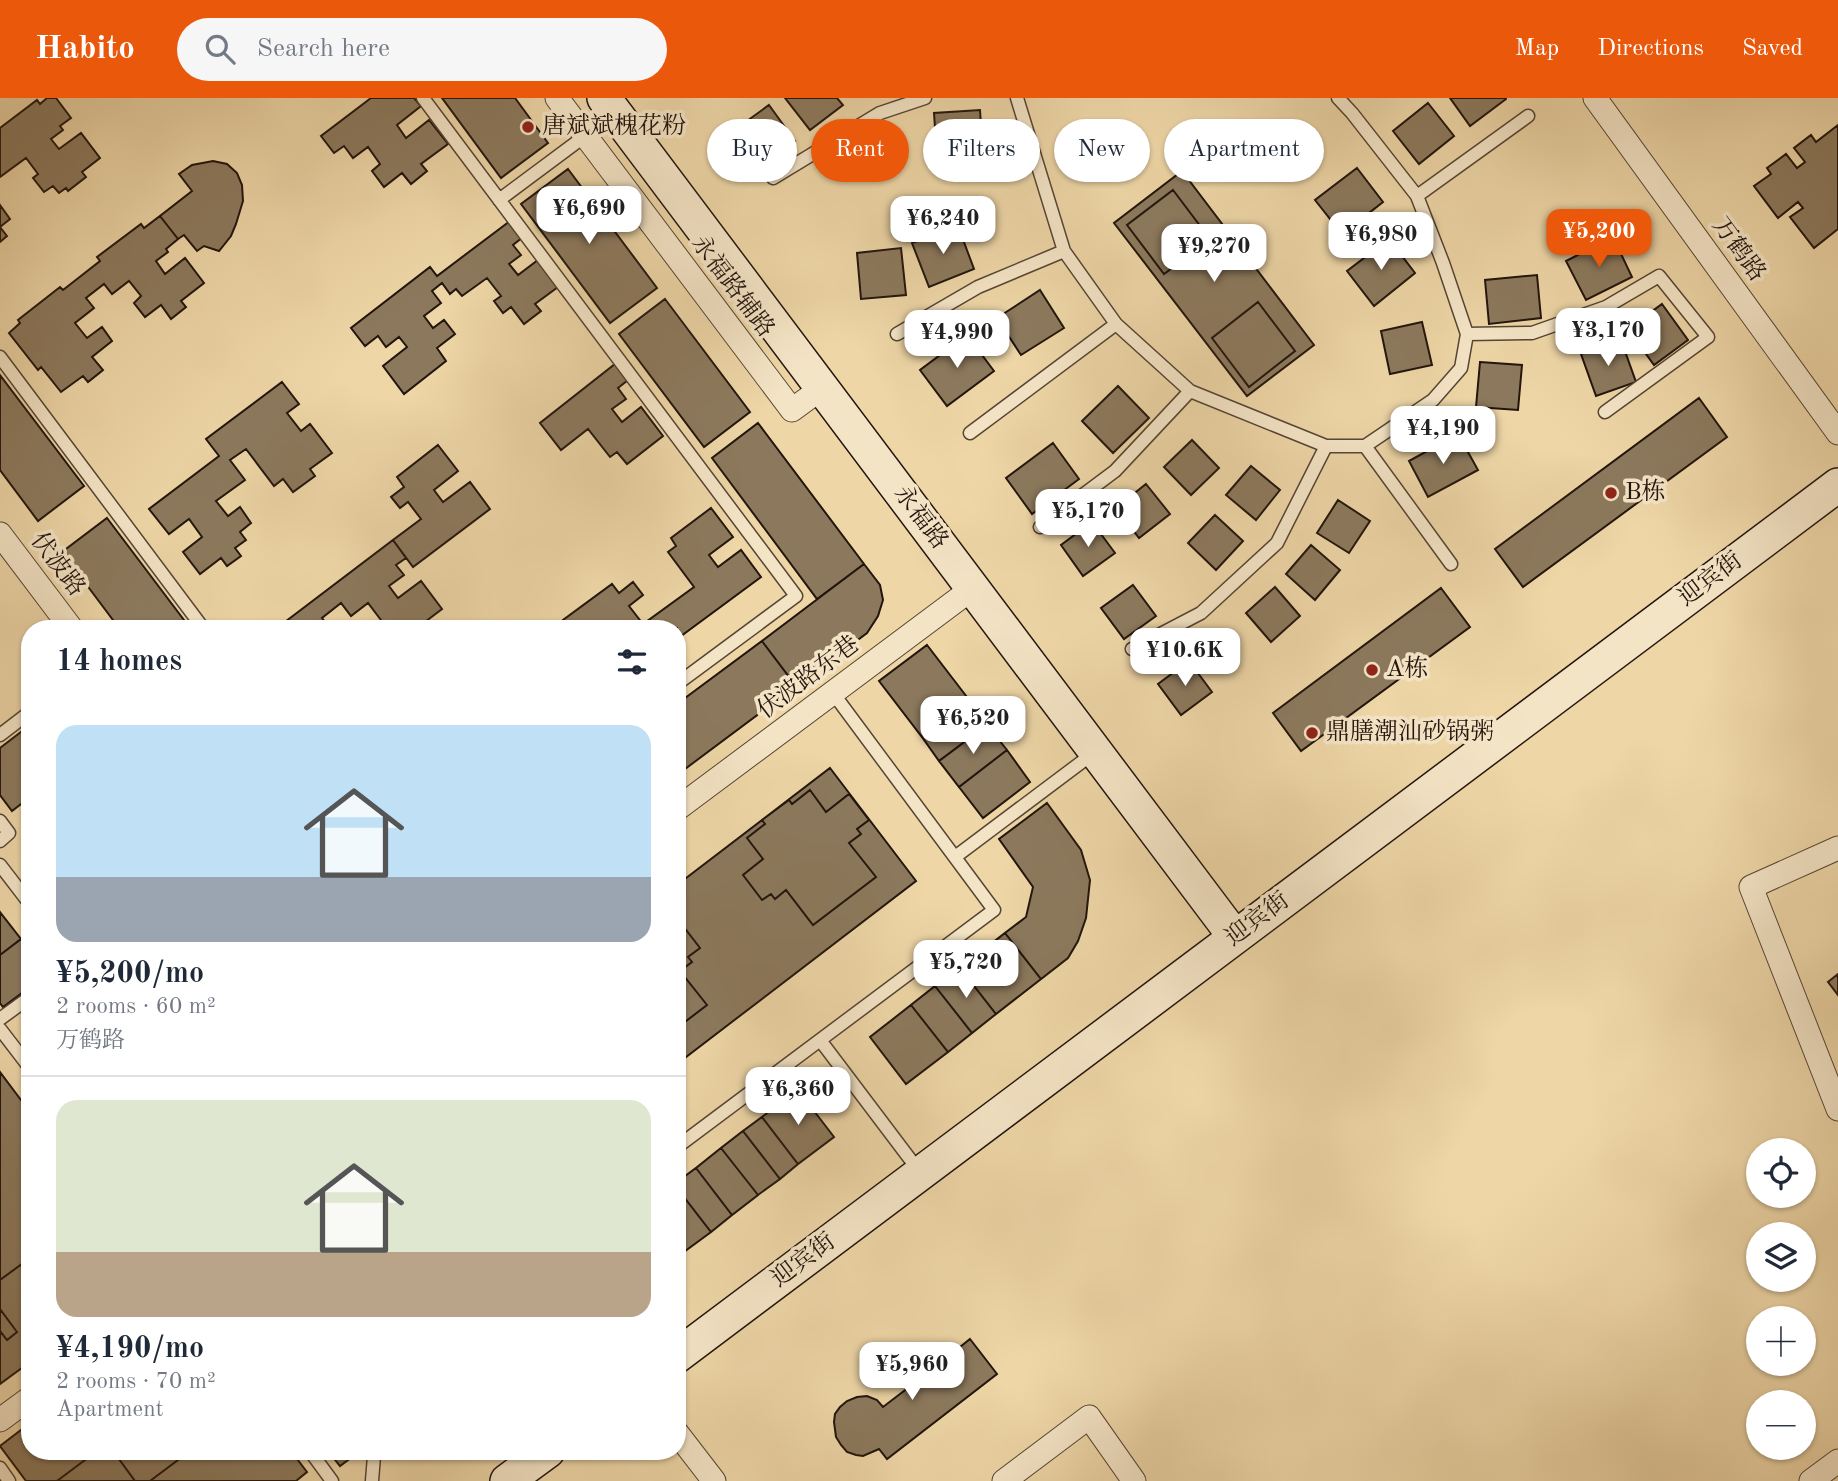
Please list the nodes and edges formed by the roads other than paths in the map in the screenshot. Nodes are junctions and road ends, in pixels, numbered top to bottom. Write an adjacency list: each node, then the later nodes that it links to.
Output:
1 (423, 98): 12 (lane)
2 (557, 98): 9 (street, 永福路辅路)
3 (604, 98): 18 (main road, 永福路)
4 (925, 98): 10 (lane)
5 (1017, 98): 13 (lane)
6 (1338, 98): 11 (lane)
7 (1595, 98): 22 (street, 万鹤路)
8 (1528, 116): 11 (lane)
9 (585, 136): 12 (lane); 18 (street, 永福路辅路)
10 (797, 163)
11 (1417, 196): 16 (lane)
12 (499, 200): 33 (lane)
13 (1064, 251): 14 (lane); 15 (lane)
14 (1116, 324): 19 (lane); 21 (lane)
15 (897, 334)
16 (1467, 334): 20 (lane); 24 (lane)
17 (0, 357): 31 (lane)
18 (822, 387): 29 (main road, 永福路)
19 (1190, 391): 23 (lane); 26 (lane)
20 (1605, 412)
21 (971, 433)
22 (1838, 433)
23 (1326, 446): 24 (lane); 32 (lane)
24 (1365, 446): 28 (lane)
25 (1838, 485): 45 (main road, 迎宾街)
26 (1040, 527)
27 (0, 534): 30 (street, 伏波路)
28 (1451, 564)
29 (973, 588): 34 (street, 伏波路东巷); 37 (main road, 永福路)
30 (65, 620)
31 (197, 620)
32 (1132, 649)
33 (686, 677)
34 (833, 693): 38 (street, 伏波路东巷); 42 (lane)
35 (21, 719): 36 (lane)
36 (0, 734)
37 (1096, 751): 42 (lane); 45 (main road, 永福路)
38 (686, 802)
39 (0, 821): 40 (lane)
40 (0, 841)
41 (1838, 848): 51 (street)
42 (955, 857): 49 (lane)
43 (0, 865): 44 (lane)
44 (21, 892)
45 (1235, 937): 53 (main road, 迎宾街)
46 (21, 1004): 47 (lane)
47 (0, 1019)
48 (0, 1029): 50 (lane)
49 (820, 1040): 52 (lane); 53 (lane)
50 (21, 1056)
51 (1838, 1109)
52 (686, 1140)
53 (920, 1174): 54 (main road, 迎宾街)
54 (686, 1349)
55 (21, 1405): 56 (street)
56 (0, 1420)
57 (686, 1445): 67 (street)
58 (317, 1460): 64 (lane)
59 (374, 1460): 65 (lane)
60 (536, 1460): 66 (main road)
61 (1838, 1461): 70 (street)
62 (0, 1468): 63 (lane)
63 (9, 1481)
64 (332, 1481)
65 (372, 1481)
66 (507, 1481)
67 (714, 1481)
68 (1004, 1481): 69 (street)
69 (1134, 1481)
70 (1811, 1481)

